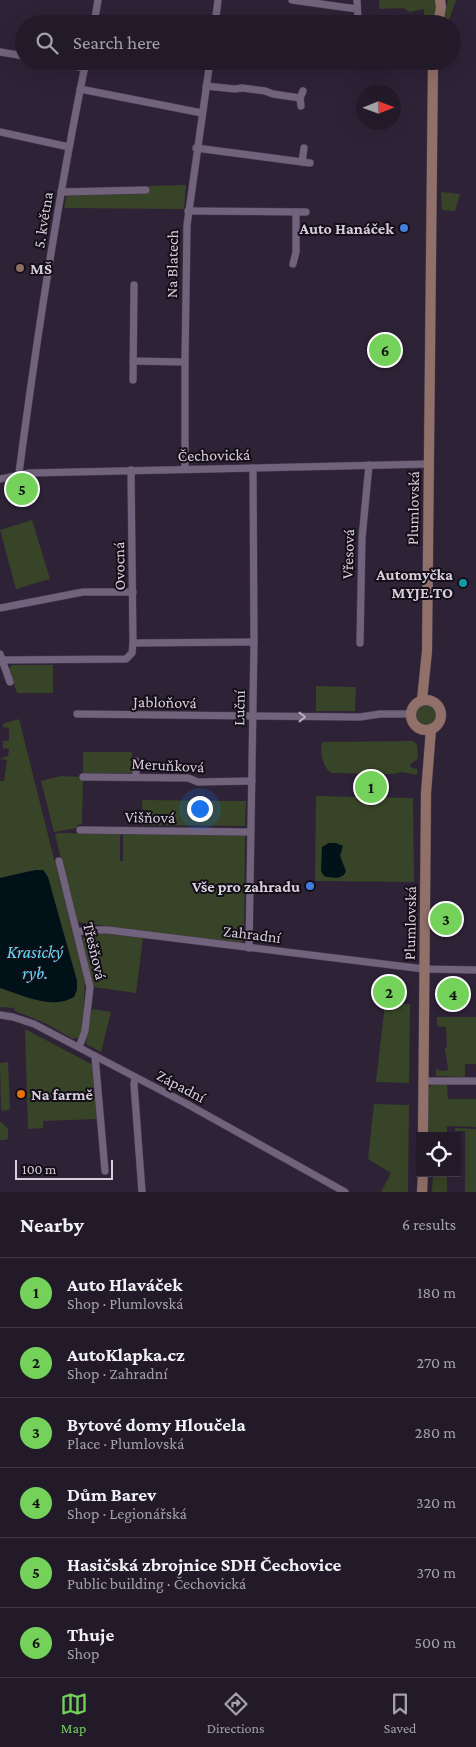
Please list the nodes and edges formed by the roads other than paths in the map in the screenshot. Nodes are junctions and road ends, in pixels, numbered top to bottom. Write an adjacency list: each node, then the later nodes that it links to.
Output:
1 (97, 0): 7 (street)
2 (218, 0): 8 (street)
3 (292, 0): 6 (street)
4 (357, 0): 6 (street)
5 (442, 2): 10 (main road)
6 (357, 9): 9 (street)
7 (95, 15)
8 (216, 15)
9 (358, 15)
10 (440, 15)
11 (0, 52): 12 (street)
12 (15, 54)
13 (84, 70): 17 (street, 5. května)
14 (209, 70): 16 (street, Na Blatech)
15 (433, 70): 34 (main road, Plumlovská)
16 (206, 86): 18 (street); 19 (street, Na Blatech)
17 (80, 89): 19 (street); 21 (street, 5. května)
18 (301, 106)
19 (202, 113): 22 (street, Na Blatech)
20 (0, 132): 21 (street)
21 (69, 147): 25 (street, 5. května)
22 (196, 148): 23 (street); 26 (street, Na Blatech)
23 (304, 148)
24 (146, 190): 25 (street)
25 (61, 192): 39 (street, 5. května)
26 (188, 211): 27 (street); 32 (street, Na Blatech)
27 (296, 212): 28 (street); 29 (street)
28 (306, 212)
29 (293, 264)
30 (134, 285): 31 (street)
31 (134, 361): 32 (street); 33 (street)
32 (184, 362): 37 (street, Na Blatech)
33 (133, 380)
34 (428, 464): 35 (street, Čechovická); 48 (main road, Plumlovská)
35 (369, 465): 36 (street, Čechovická); 45 (street, Vřesová)
36 (253, 468): 37 (street, Čechovická); 43 (street, Luční)
37 (185, 469): 38 (street, Čechovická)
38 (131, 470): 39 (street, Čechovická); 41 (street, Ovocná)
39 (19, 474): 40 (street, Čechovická)
40 (0, 479)
41 (133, 592): 42 (street); 44 (street, Ovocná)
42 (0, 608)
43 (254, 642): 44 (street); 51 (street, Luční)
44 (134, 643): 46 (street, Ovocná)
45 (360, 644)
46 (1, 657): 47 (street)
47 (10, 682)
48 (426, 700): 50 (main road); 52 (main road, Plumlovská)
49 (78, 714): 51 (street, Jabloňová)
50 (411, 714): 51 (street, one-way to 50); 52 (main road, Plumlovská)
51 (253, 717): 56 (street, Luční)
52 (425, 729): 62 (main road, Plumlovská)
53 (136, 761): 55 (street)
54 (83, 776): 55 (street, Meruňková)
55 (136, 777): 56 (street, Meruňková)
56 (252, 782): 58 (street, Luční)
57 (80, 830): 58 (street, Višňová)
58 (250, 832): 61 (street, Luční)
59 (59, 861): 60 (street, Třešňová)
60 (77, 932): 61 (street, Zahradní); 65 (street, Třešňová)
61 (249, 948): 62 (street, Zahradní)
62 (424, 969): 63 (street, Zahradní); 68 (main road, Plumlovská)
63 (476, 970)
64 (0, 1015): 65 (street, Západní)
65 (79, 1047): 66 (street, Západní)
66 (95, 1056): 67 (street, Západní); 71 (street)
67 (134, 1078): 73 (street); 74 (street, Západní)
68 (423, 1081): 69 (street); 70 (main road, Plumlovská)
69 (476, 1081)
70 (423, 1132)
71 (105, 1171)
72 (422, 1177): 75 (main road)
73 (142, 1192)
74 (345, 1192)
75 (422, 1192)

